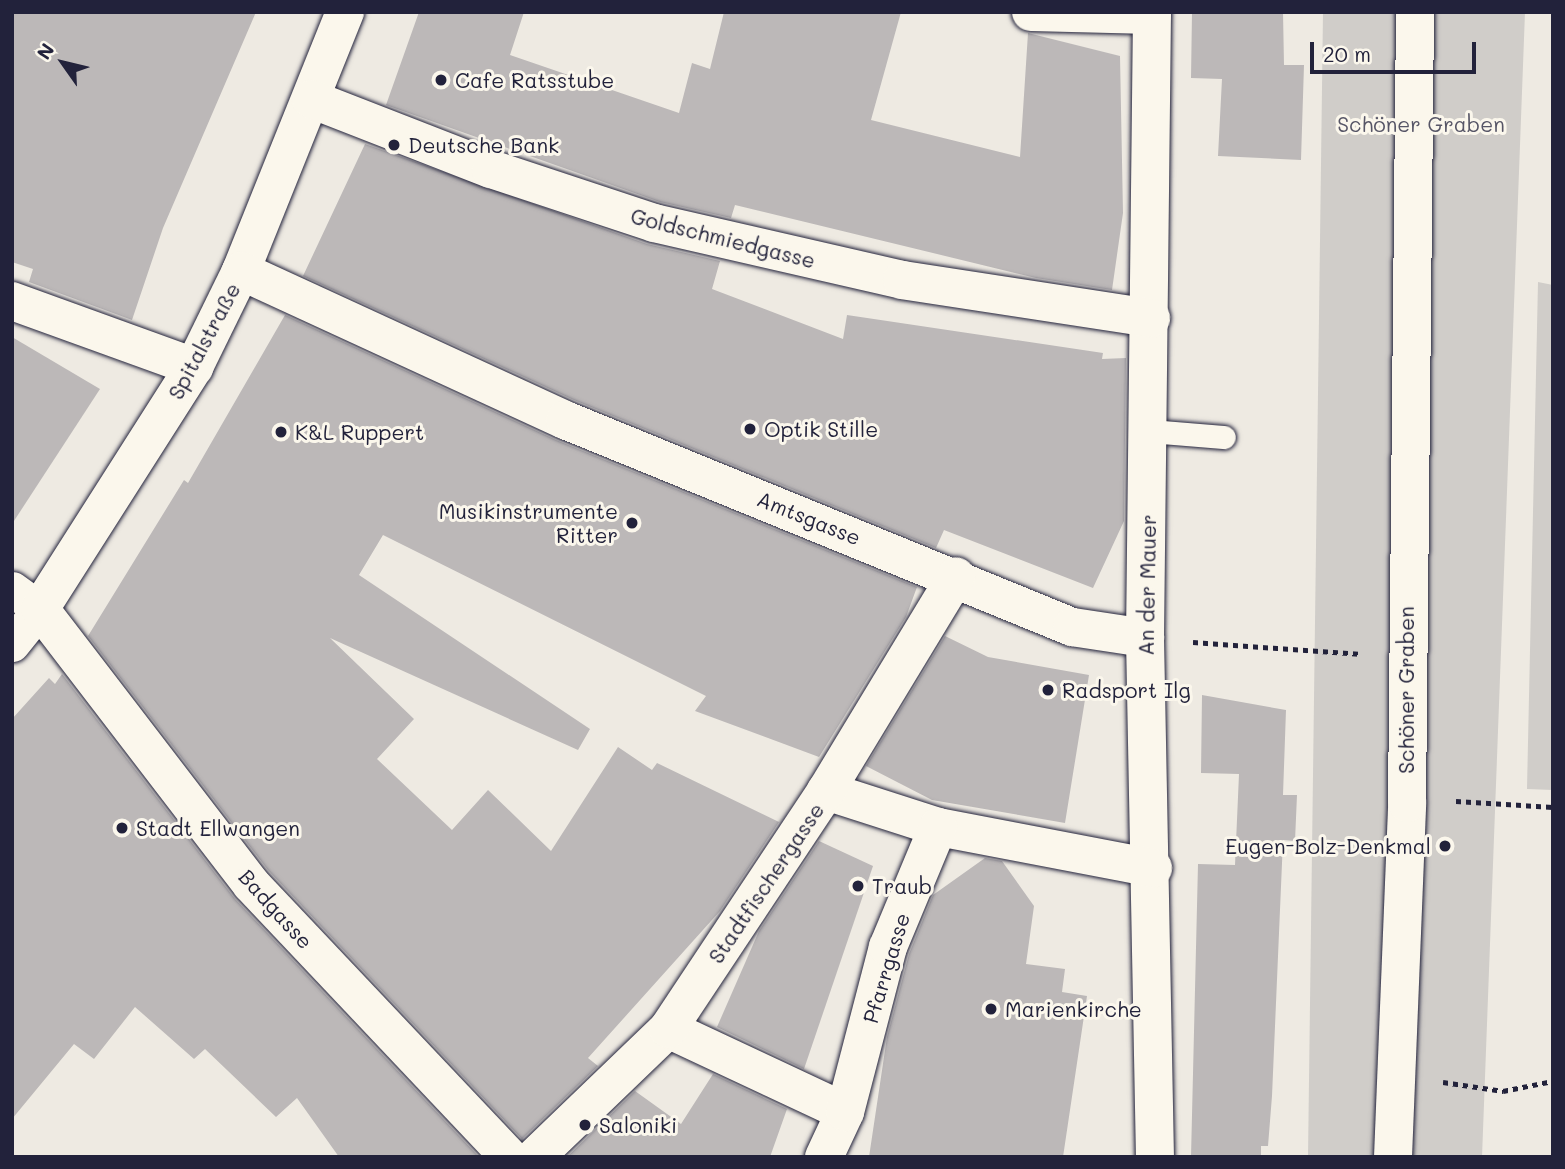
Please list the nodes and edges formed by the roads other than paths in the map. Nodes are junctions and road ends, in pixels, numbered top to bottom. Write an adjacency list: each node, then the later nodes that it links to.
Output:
1 (345, 12): 5 (street, Spitalstraße)
2 (1031, 12): 4 (street)
3 (1415, 12): 25 (street, Schöner Graben)
4 (1152, 14): 8 (street, An der Mauer)
5 (311, 99): 6 (street, Spitalstraße); 8 (street, Goldschmiedgasse)
6 (241, 271): 9 (street, Spitalstraße); 12 (street, Amtsgasse)
7 (12, 300): 9 (street)
8 (1151, 318): 10 (street, An der Mauer)
9 (194, 367): 13 (street, Spitalstraße)
10 (1149, 431): 11 (lane); 14 (street, An der Mauer)
11 (1224, 437)
12 (945, 572): 14 (street, Amtsgasse); 16 (street, Stadtfischergasse)
13 (26, 599): 15 (street, Spitalstraße); 21 (street, Badgasse)
14 (1145, 638): 18 (street, An der Mauer)
15 (12, 644)
16 (827, 791): 17 (street); 19 (street, Stadtfischergasse)
17 (938, 827): 18 (street); 20 (street, Pfarrgasse)
18 (1153, 868): 24 (street, An der Mauer)
19 (668, 1029): 20 (street); 22 (street, Stadtfischergasse)
20 (845, 1112): 23 (street, Pfarrgasse)
21 (509, 1157)
22 (535, 1157)
23 (824, 1157)
24 (1155, 1157)
25 (1393, 1157)

